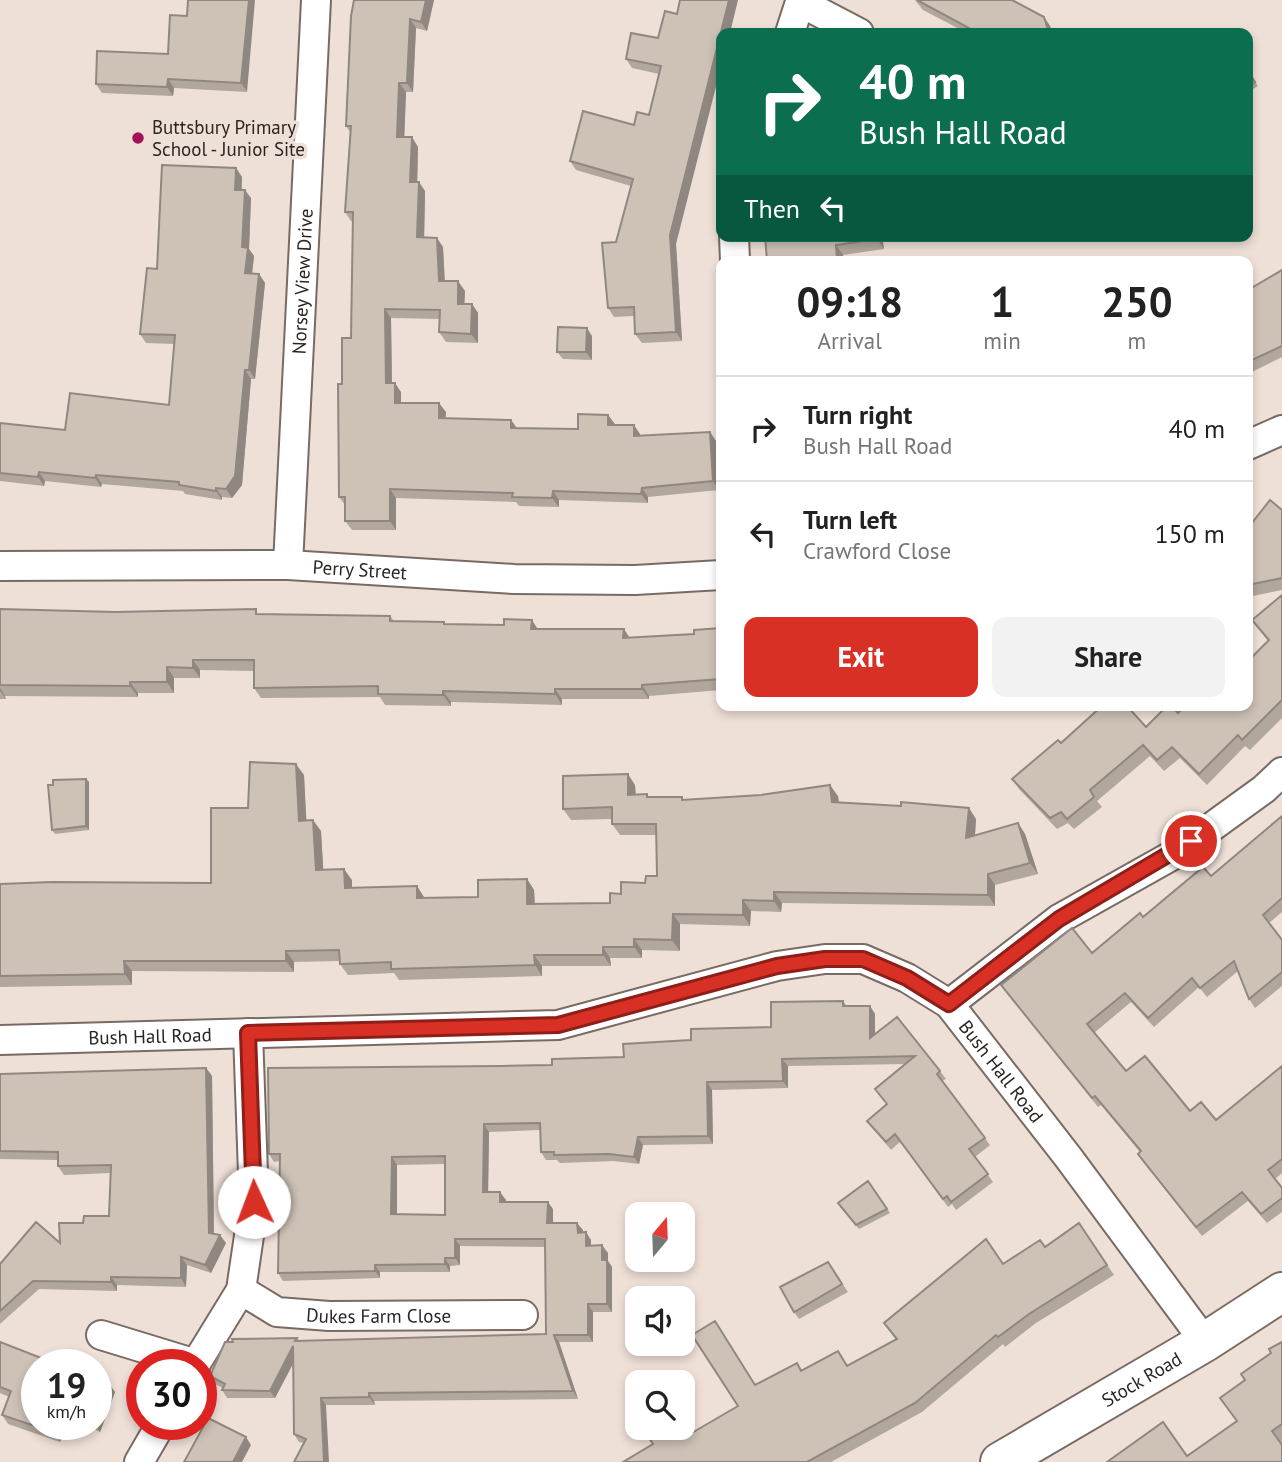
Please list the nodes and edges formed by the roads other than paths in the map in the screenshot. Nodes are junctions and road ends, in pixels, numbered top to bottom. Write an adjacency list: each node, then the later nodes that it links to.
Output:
1 (316, 0): 7 (street, Norsey View Drive)
2 (799, 1): 3 (street); 4 (street)
3 (791, 28)
4 (850, 28)
5 (1282, 430): 6 (street)
6 (1253, 443)
7 (288, 565): 8 (street, Perry Street); 9 (street, Perry Street)
8 (0, 566)
9 (716, 575)
10 (1282, 772): 11 (street)
11 (949, 1004): 12 (street, Bush Hall Road); 18 (street, Bush Hall Road)
12 (248, 1033): 13 (street, Bush Hall Road); 14 (street)
13 (0, 1040)
14 (241, 1290): 16 (street, Dukes Farm Close); 20 (street)
15 (1282, 1292): 18 (main road, Stock Road)
16 (523, 1315)
17 (101, 1335): 19 (street)
18 (1205, 1342): 23 (main road, Stock Road)
19 (147, 1349)
20 (205, 1349)
21 (152, 1440): 22 (street)
22 (139, 1462)
23 (1000, 1462)

